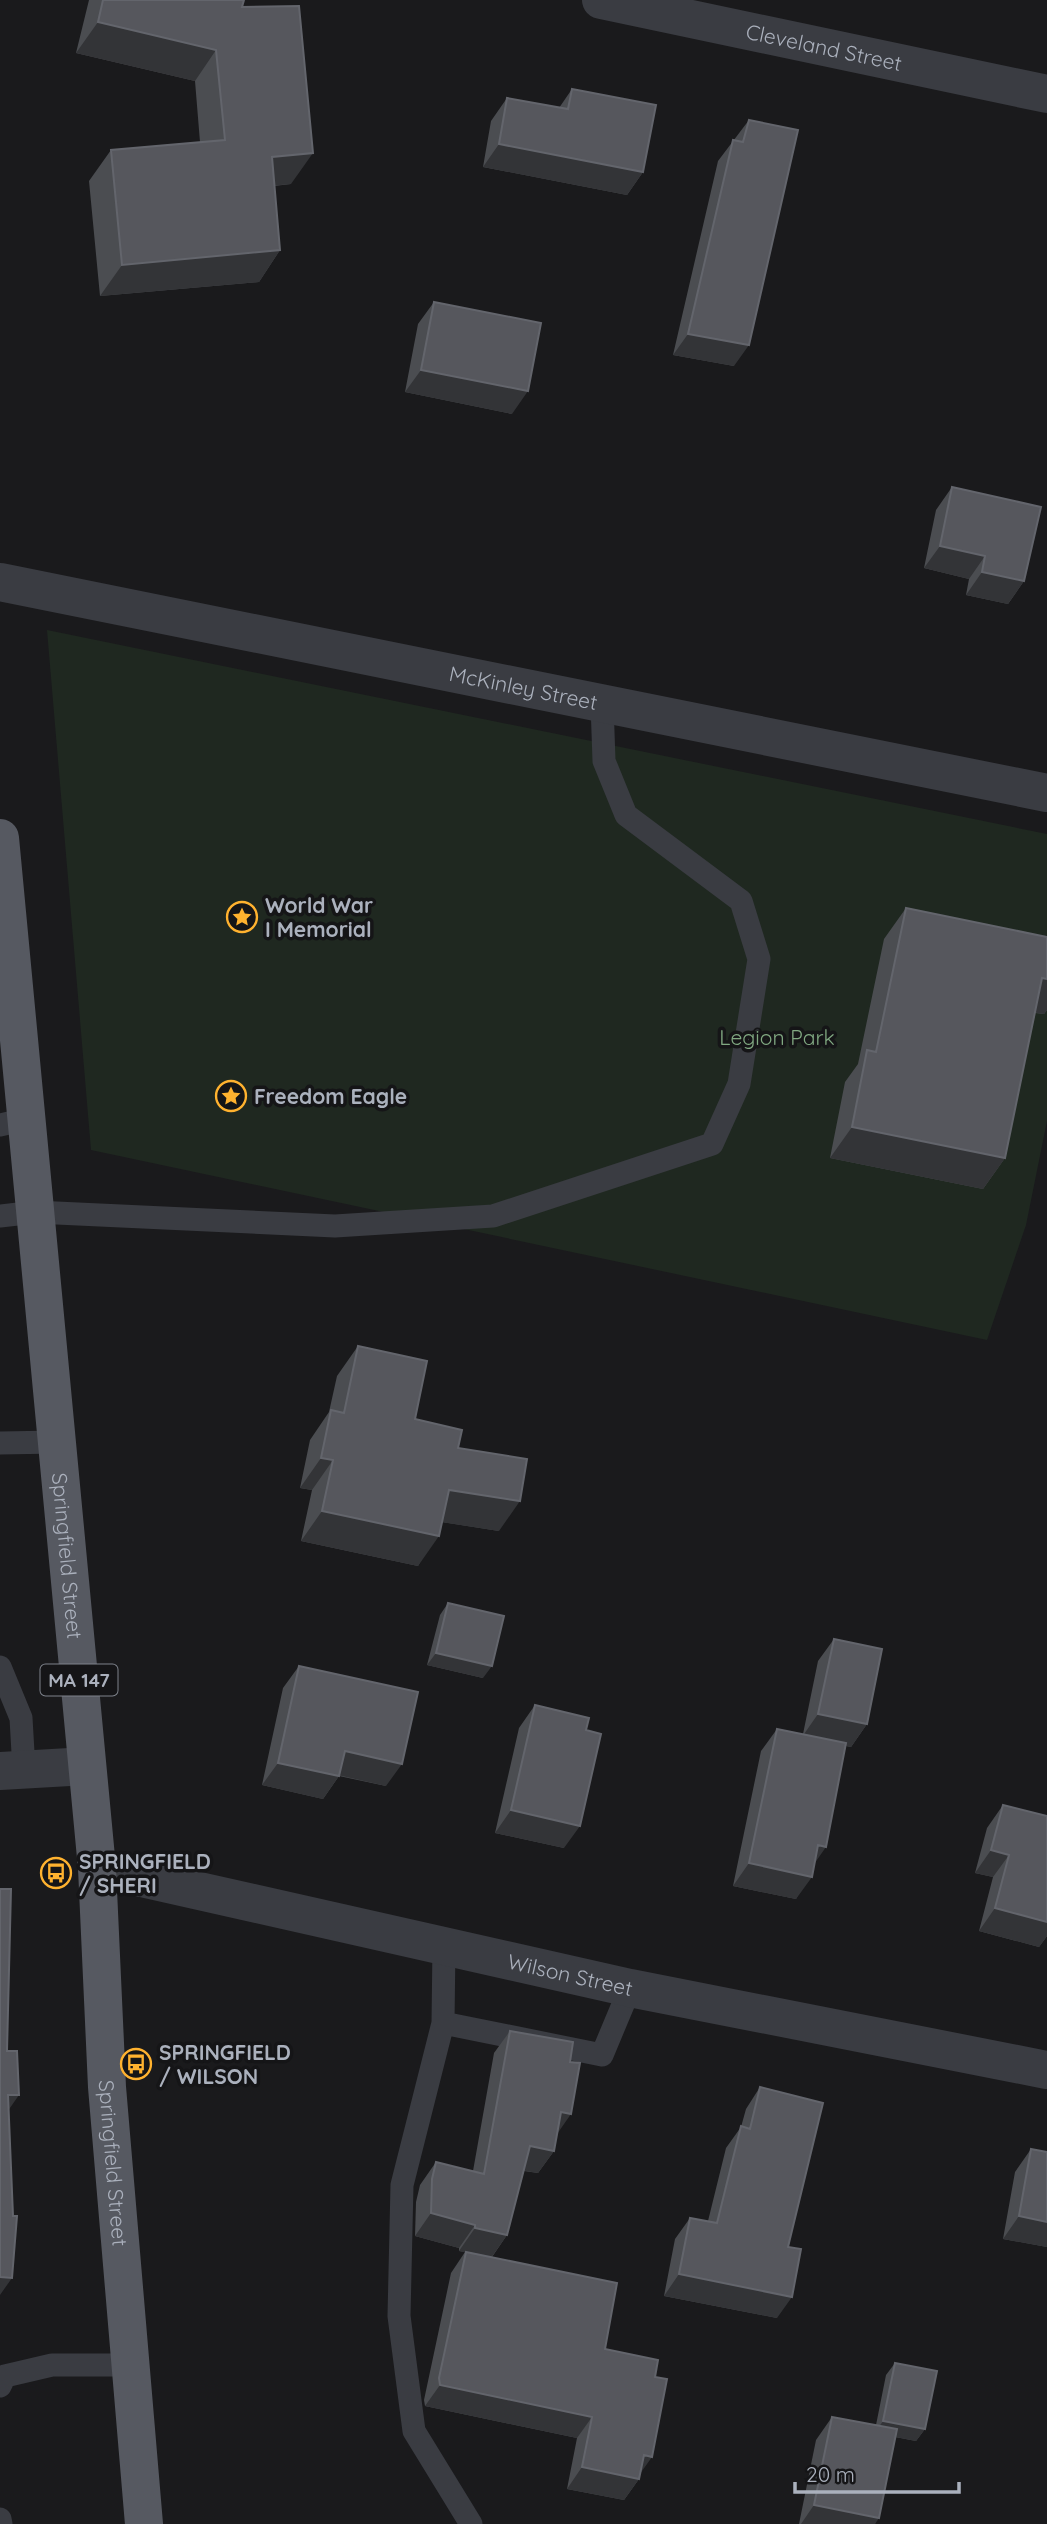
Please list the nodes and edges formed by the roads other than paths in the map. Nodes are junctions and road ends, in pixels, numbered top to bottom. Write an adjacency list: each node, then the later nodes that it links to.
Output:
1 (601, 0): 2 (street, Cleveland Street)
2 (1047, 94)
3 (0, 582): 4 (street, McKinley Street)
4 (602, 703): 5 (street, McKinley Street); 8 (lane)
5 (1047, 793)
6 (0, 838): 7 (main road, Springfield Street / MA 147)
7 (13, 1122): 8 (main road, Springfield Street / MA 147)
8 (18, 1214): 9 (main road, Springfield Street / MA 147)
9 (57, 1442): 10 (lane); 12 (main road, Springfield Street / MA 147)
10 (0, 1443)
11 (0, 1667): 13 (lane)
12 (87, 1766): 13 (street); 14 (main road, Springfield Street / MA 147)
13 (12, 1770)
14 (97, 1868): 15 (street, Wilson Street); 19 (main road, Springfield Street / MA 147)
15 (444, 1945): 16 (street, Wilson Street); 17 (lane)
16 (631, 1988): 17 (lane); 18 (street, Wilson Street)
17 (443, 2023): 22 (lane)
18 (1047, 2070)
19 (130, 2365): 20 (lane); 21 (main road, Springfield Street / MA 147)
20 (0, 2386)
21 (144, 2524)
22 (471, 2524)

